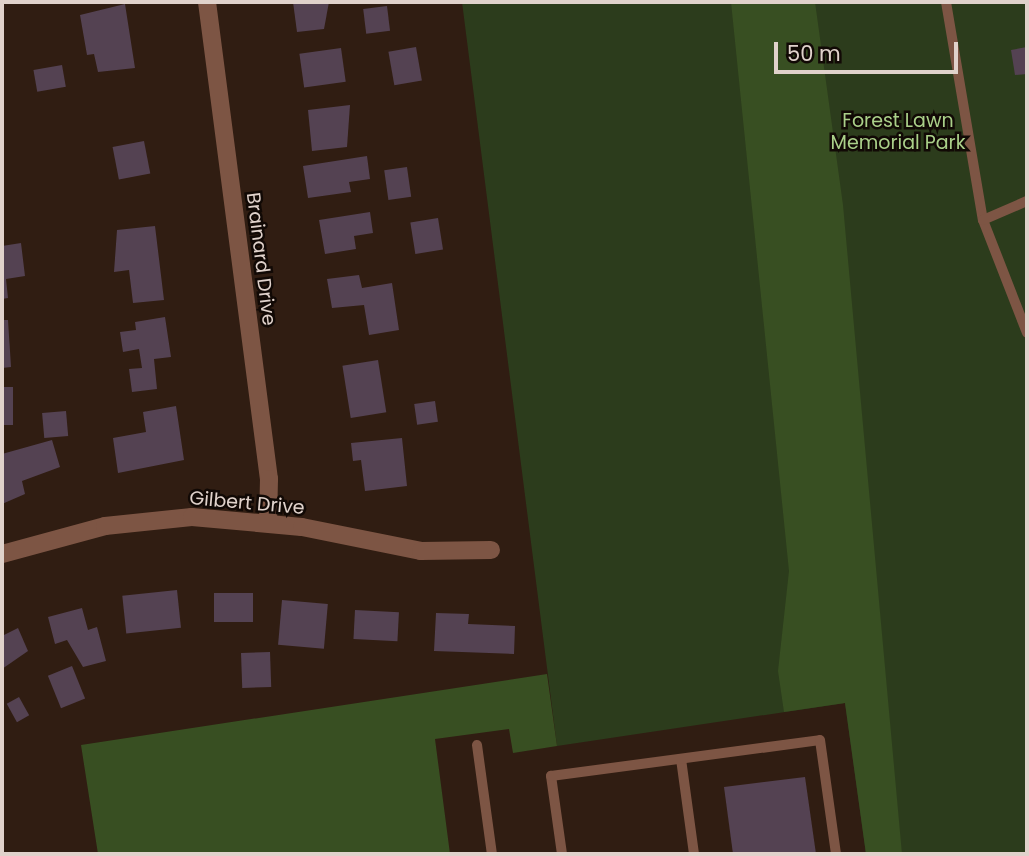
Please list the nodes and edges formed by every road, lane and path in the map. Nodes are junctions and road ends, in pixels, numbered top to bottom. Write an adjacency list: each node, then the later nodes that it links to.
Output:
1 (207, 2): 6 (street, Brainard Drive)
2 (946, 2): 4 (lane)
3 (1027, 201): 4 (lane)
4 (983, 220): 5 (lane)
5 (1027, 333)
6 (268, 523): 7 (street, Gilbert Drive); 8 (street, Gilbert Drive)
7 (491, 550)
8 (2, 554)
9 (477, 745): 11 (lane)
10 (681, 759): 12 (lane); 13 (lane); 14 (lane)
11 (492, 854)
12 (562, 854)
13 (694, 854)
14 (836, 854)

